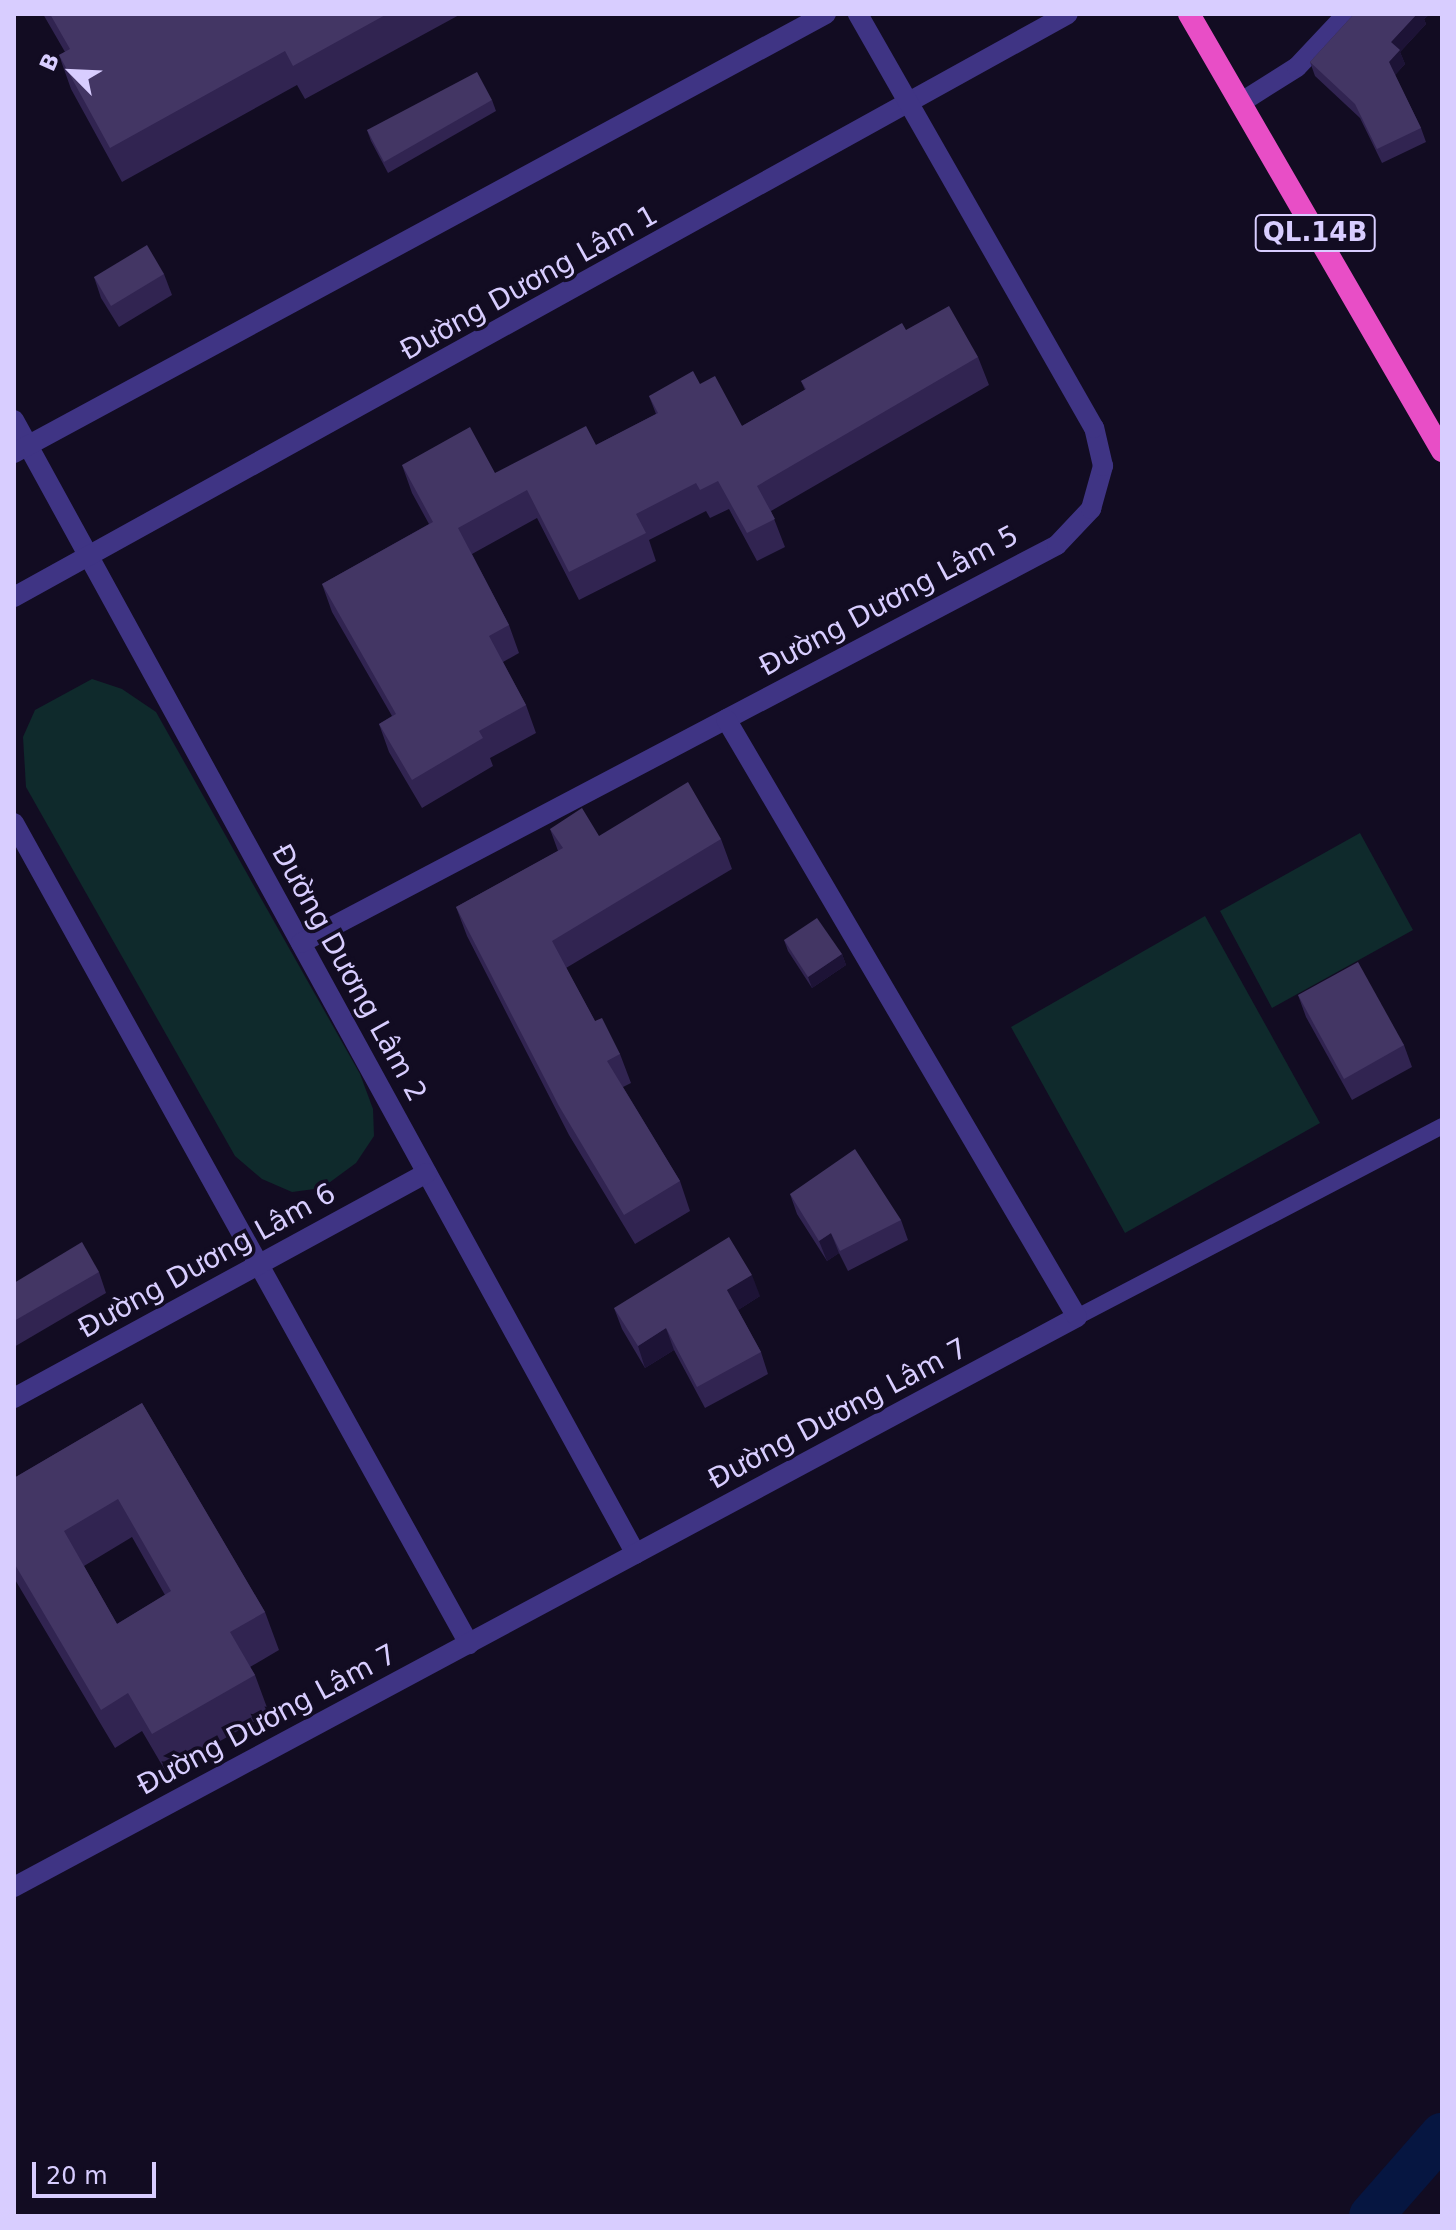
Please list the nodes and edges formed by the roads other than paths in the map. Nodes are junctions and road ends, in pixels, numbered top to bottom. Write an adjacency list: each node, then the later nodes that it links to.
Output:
1 (826, 14): 9 (street)
2 (858, 14): 7 (street, Đường Dương Lâm 5)
3 (1068, 14): 7 (street, Đường Dương Lâm 1)
4 (1189, 14): 6 (highway, QL.14B)
5 (1347, 14): 6 (street)
6 (1240, 103): 10 (highway, QL.14B)
7 (912, 104): 11 (street, Đường Dương Lâm 1); 13 (street, Đường Dương Lâm 5)
8 (14, 420): 9 (street, Đường Dương Lâm 2)
9 (21, 449): 11 (street, Đường Dương Lâm 2)
10 (1442, 451)
11 (88, 556): 12 (street, Đường Dương Lâm 1); 15 (street, Đường Dương Lâm 2)
12 (14, 597)
13 (726, 719): 15 (street, Đường Dương Lâm 5); 19 (street)
14 (14, 823): 18 (street)
15 (301, 943): 17 (street, Đường Dương Lâm 2)
16 (1442, 1126): 19 (lane)
17 (427, 1173): 18 (street, Đường Dương Lâm 6); 21 (street, Đường Dương Lâm 2)
18 (259, 1264): 20 (street, Đường Dương Lâm 6); 22 (street)
19 (1077, 1317): 21 (street, Đường Dương Lâm 7)
20 (14, 1398)
21 (636, 1554): 22 (street, Đường Dương Lâm 7)
22 (469, 1644): 23 (street, Đường Dương Lâm 7)
23 (14, 1887)

